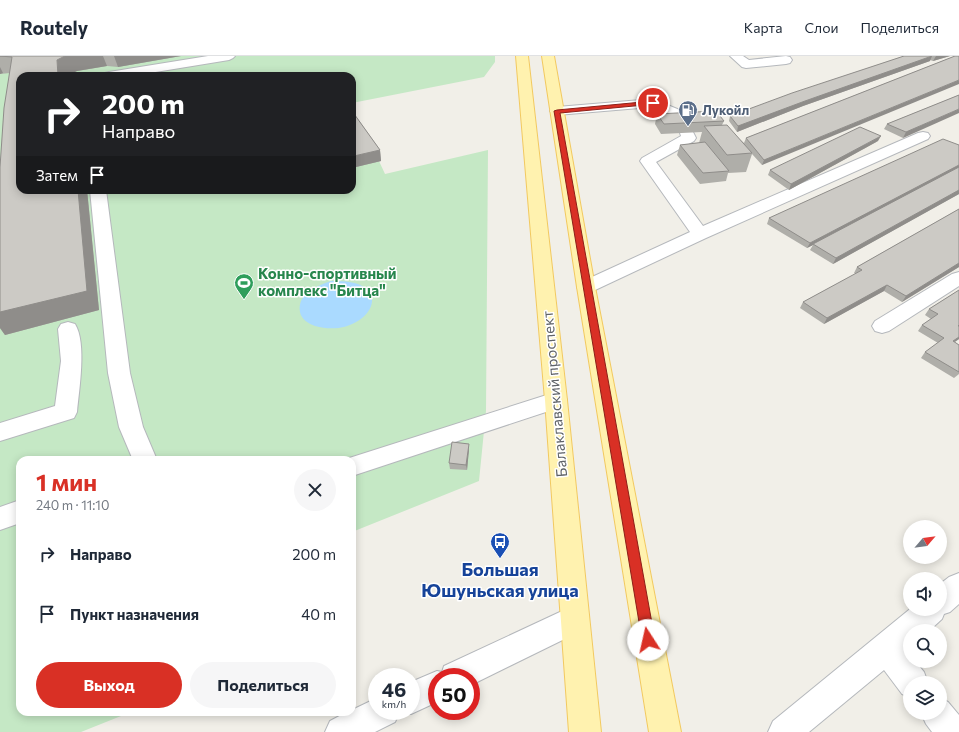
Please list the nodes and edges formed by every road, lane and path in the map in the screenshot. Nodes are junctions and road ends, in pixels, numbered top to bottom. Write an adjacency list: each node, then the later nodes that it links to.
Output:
1 (229, 56): 6 (street)
2 (522, 56): 15 (main road, Балаклавский проспект)
3 (548, 56): 7 (main road)
4 (736, 56): 5 (street)
5 (786, 60)
6 (133, 72)
7 (557, 111): 10 (street); 12 (main road)
8 (923, 136): 10 (street)
9 (98, 194): 17 (street)
10 (700, 234): 12 (street)
11 (959, 278): 13 (street)
12 (586, 287): 32 (main road)
13 (882, 326)
14 (68, 330): 16 (street)
15 (556, 400): 18 (street); 24 (main road, Балаклавский проспект)
16 (0, 432)
17 (143, 456)
18 (356, 465)
19 (16, 513): 20 (street)
20 (0, 519)
21 (959, 586): 22 (street)
22 (947, 596)
23 (924, 616): 25 (street)
24 (575, 619): 26 (street); 31 (main road, Балаклавский проспект)
25 (886, 650): 27 (street); 33 (street)
26 (474, 668)
27 (907, 676)
28 (368, 719): 30 (street)
29 (943, 720): 34 (street)
30 (341, 732)
31 (586, 732)
32 (665, 732)
33 (784, 732)
34 (952, 732)

